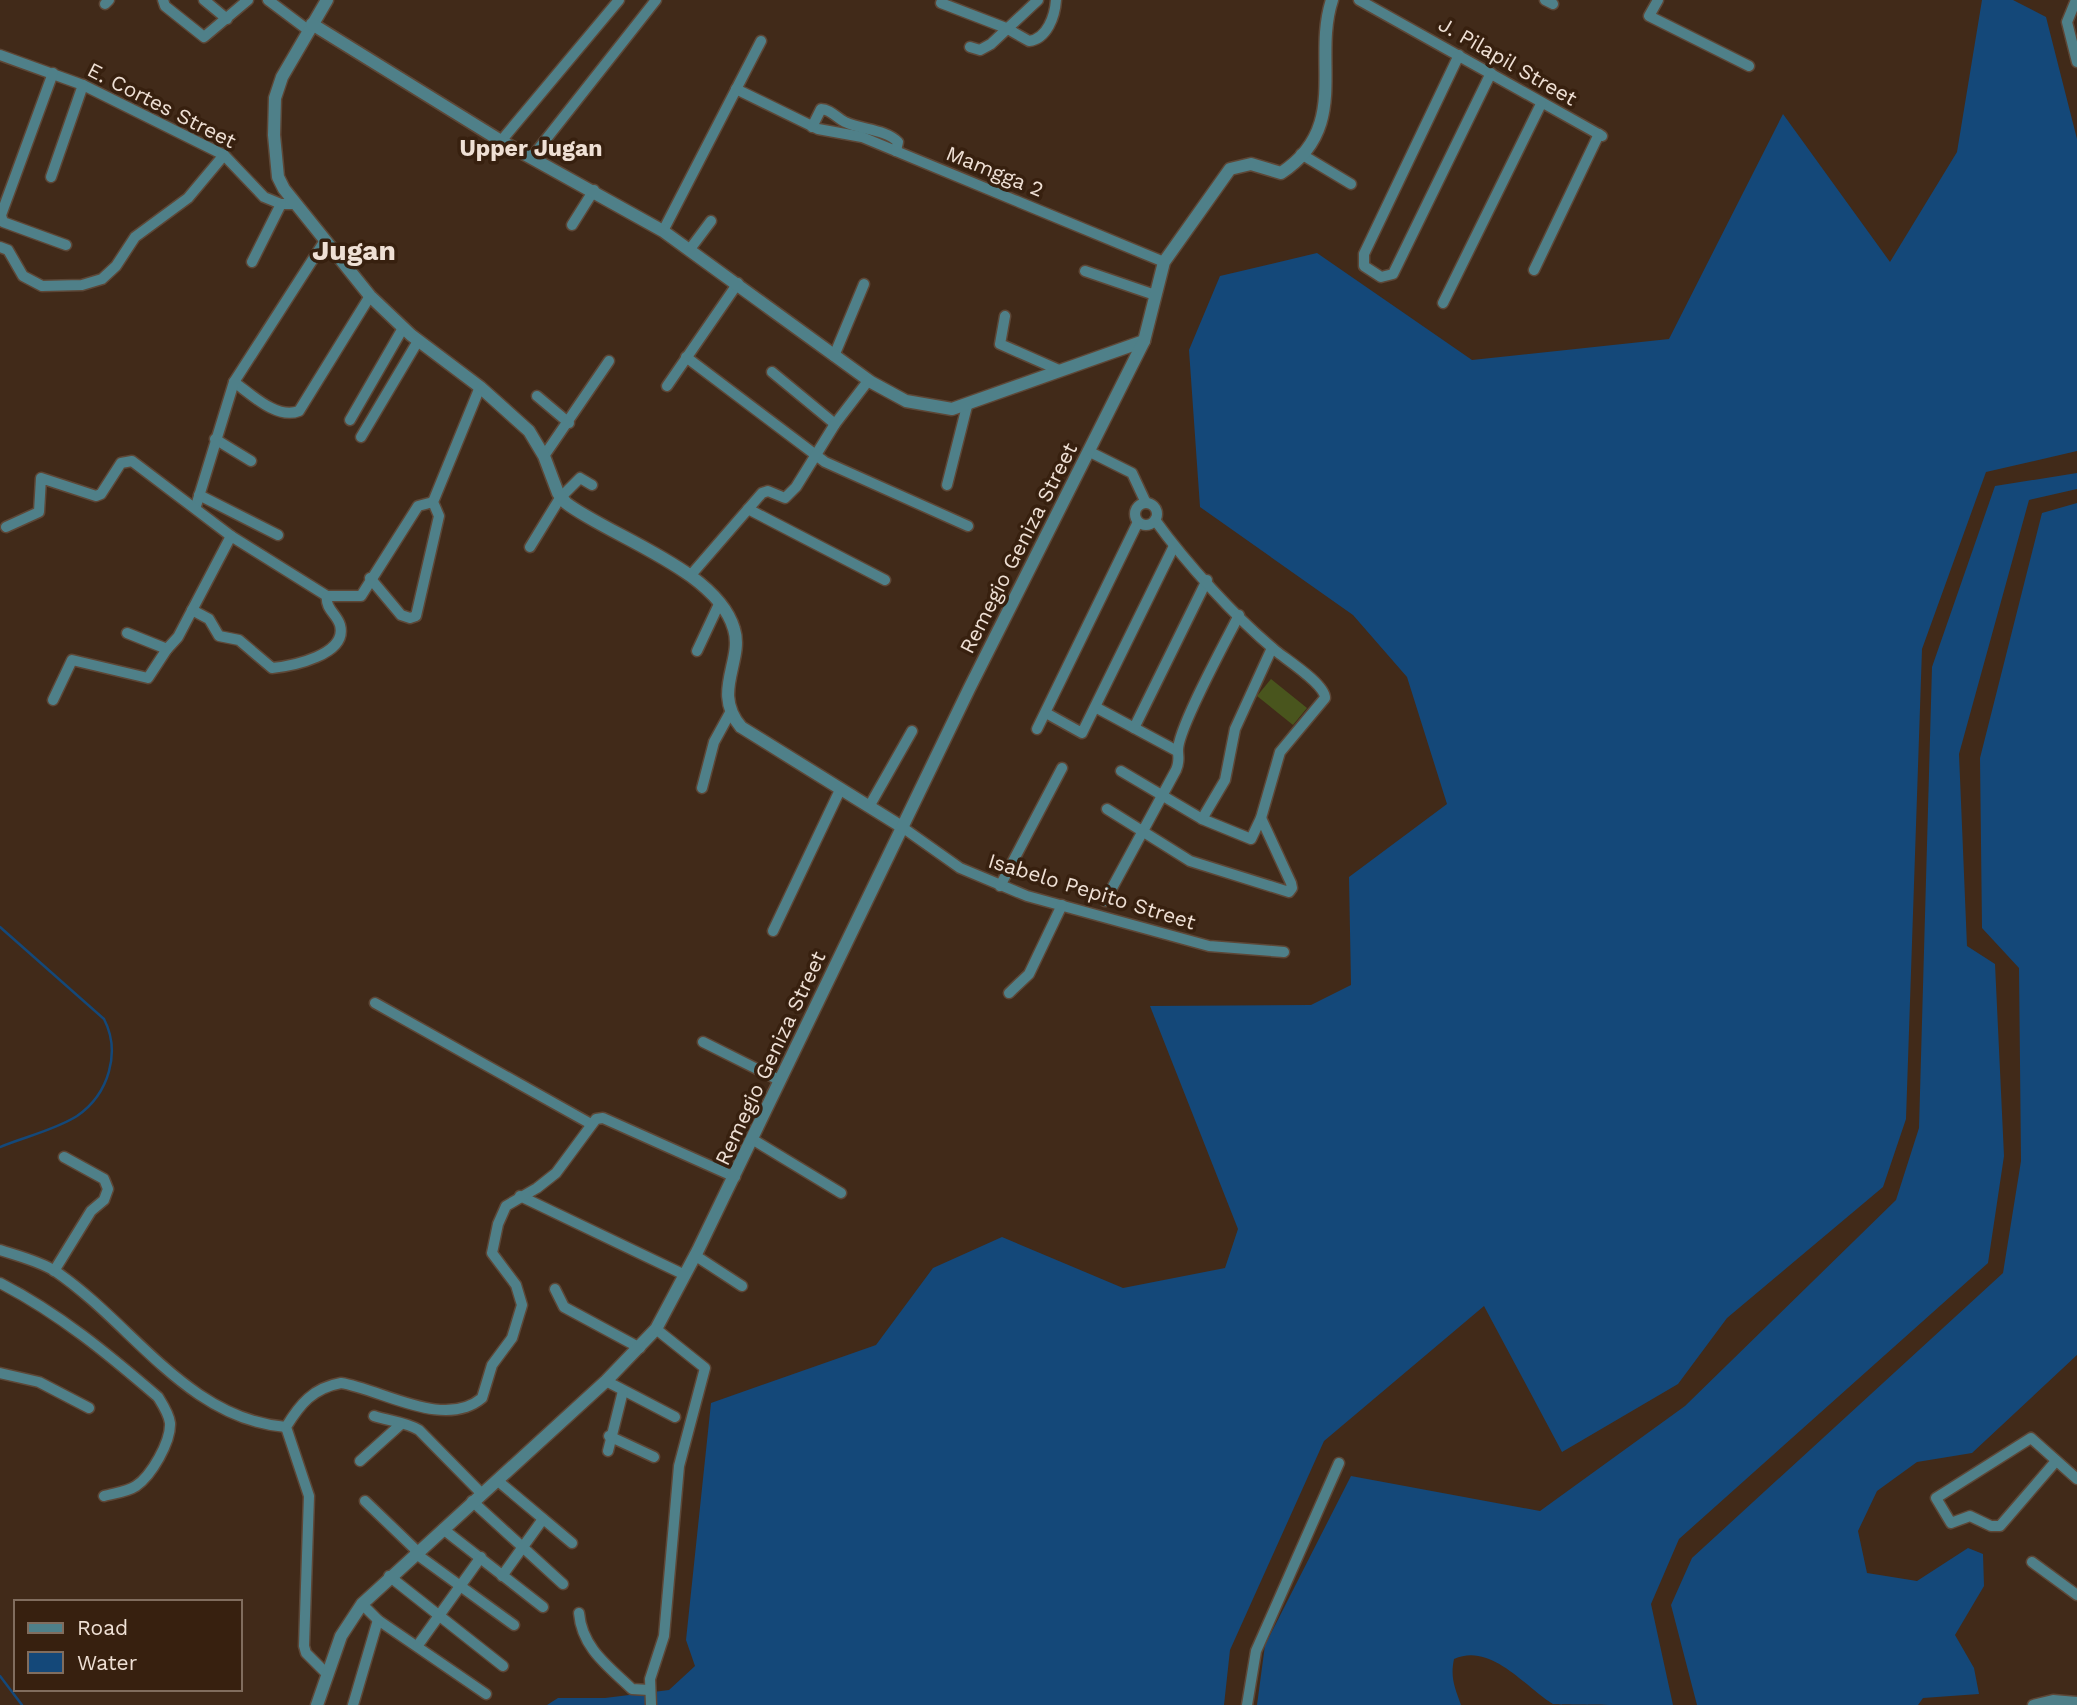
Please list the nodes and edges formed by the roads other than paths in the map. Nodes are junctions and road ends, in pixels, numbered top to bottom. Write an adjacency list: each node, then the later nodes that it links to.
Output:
1 (163, 0): 16 (street)
2 (204, 0): 16 (street)
3 (248, 0): 16 (street)
4 (268, 0): 17 (street)
5 (327, 0): 17 (street)
6 (619, 0): 31 (street)
7 (656, 0): 35 (street)
8 (1038, 0): 18 (street)
9 (1056, 0): 18 (street)
10 (1332, 0): 33 (street)
11 (1359, 0): 22 (street, J. Pilapil Street)
12 (1658, 0): 24 (street)
13 (2076, 0): 15 (street)
14 (941, 2): 18 (street)
15 (2073, 16): 23 (street)
16 (227, 19)
17 (310, 27): 31 (street); 39 (street)
18 (1006, 28): 20 (street)
19 (761, 41): 28 (street)
20 (970, 47)
21 (0, 55): 25 (street, E. Cortes Street)
22 (1459, 55): 26 (street, J. Pilapil Street); 26 (street)
23 (2077, 62)
24 (1749, 66)
25 (53, 73): 27 (street, E. Cortes Street); 44 (street)
26 (1491, 73): 29 (street, J. Pilapil Street)
27 (83, 85): 34 (street, E. Cortes Street); 36 (street)
28 (736, 89): 30 (street, Mamgga 2); 42 (street)
29 (1541, 104): 49 (street, J. Pilapil Street); 55 (street)
30 (812, 127): 32 (street, Mamgga 2); 32 (street)
31 (502, 141): 35 (street)
32 (896, 151): 48 (street, Mamgga 2)
33 (1301, 154): 37 (street); 48 (street)
34 (224, 155): 39 (street, E. Cortes Street); 45 (street)
35 (532, 157): 38 (street)
36 (51, 177)
37 (1351, 184)
38 (594, 190): 41 (street); 42 (street)
39 (288, 204): 43 (street); 47 (street)
40 (711, 221): 46 (street)
41 (572, 225)
42 (663, 231): 46 (street)
43 (324, 242): 54 (street); 66 (street)
44 (66, 245)
45 (0, 247)
46 (690, 249): 51 (street)
47 (252, 262)
48 (1164, 262): 53 (street)
49 (1534, 270)
50 (1085, 271): 53 (street)
51 (738, 283): 60 (street); 61 (street)
52 (864, 284): 60 (street)
53 (1155, 295): 59 (street)
54 (370, 296): 57 (street); 66 (street)
55 (1443, 303)
56 (1005, 316): 63 (street)
57 (403, 328): 58 (street); 71 (street)
58 (418, 341): 68 (street); 74 (street)
59 (1144, 341): 63 (street); 76 (street, Remegio Geniza Street)
60 (834, 356): 65 (street)
61 (687, 357): 67 (street); 77 (street)
62 (609, 361): 72 (street)
63 (1059, 370): 70 (street)
64 (772, 372): 73 (street)
65 (868, 381): 70 (street); 73 (street)
66 (234, 382): 75 (street)
67 (667, 386)
68 (480, 387): 78 (street); 84 (street)
69 (537, 396): 72 (street)
70 (967, 406): 81 (street)
71 (351, 420)
72 (569, 423): 78 (street)
73 (835, 424): 77 (street)
74 (361, 437)
75 (215, 439): 79 (street); 83 (street)
76 (1088, 451): 85 (street); 124 (street, Remegio Geniza Street)
77 (815, 455): 86 (street); 89 (street)
78 (544, 456): 82 (street)
79 (251, 461)
80 (593, 485): 82 (street)
81 (947, 485)
82 (560, 498): 94 (street); 95 (street)
83 (198, 501): 90 (street); 91 (street); 92 (street)
84 (433, 502): 96 (street); 96 (street)
85 (1146, 503): 87 (street); 88 (street)
86 (748, 509): 95 (street); 97 (street)
87 (1155, 520): 88 (street); 93 (street)
88 (1138, 522): 110 (street)
89 (968, 526)
90 (6, 527)
91 (278, 535)
92 (231, 536): 99 (street); 101 (street)
93 (1174, 546): 98 (street); 108 (street)
94 (530, 547)
95 (690, 576): 100 (street)
96 (370, 578): 99 (street)
97 (885, 580)
98 (1207, 580): 102 (street); 111 (street)
99 (327, 596): 101 (street)
100 (719, 604): 106 (street); 109 (street)
101 (192, 610): 105 (street)
102 (1239, 615): 104 (street); 114 (street)
103 (127, 633): 105 (street)
104 (1272, 648): 122 (street); 123 (street)
105 (167, 649): 107 (street)
106 (697, 651)
107 (53, 700)
108 (1097, 708): 110 (street); 111 (street)
109 (731, 711): 117 (street); 118 (street)
110 (1046, 713): 112 (street)
111 (1133, 728): 114 (street)
112 (1037, 729)
113 (912, 731): 120 (street)
114 (1177, 751): 119 (street)
115 (1062, 768): 128 (street)
116 (1121, 771): 119 (street)
117 (702, 788)
118 (840, 790): 120 (street); 131 (street)
119 (1164, 795): 123 (street); 125 (street)
120 (870, 806): 124 (street)
121 (1107, 809): 125 (street)
122 (1261, 818): 126 (street); 127 (street)
123 (1202, 819): 126 (street)
124 (902, 827): 128 (street, Isabelo Pepito Street); 136 (street, Remegio Geniza Street)
125 (1144, 831): 127 (street); 129 (street)
126 (1251, 839): 127 (street)
127 (1273, 848)
128 (1000, 886): 130 (street, Isabelo Pepito Street)
129 (1105, 901)
130 (1062, 905): 132 (street, Isabelo Pepito Street); 133 (street)
131 (773, 931)
132 (1284, 952)
133 (1009, 993)
134 (375, 1003): 137 (street)
135 (703, 1042): 136 (street)
136 (779, 1080): 138 (street, Remegio Geniza Street)
137 (591, 1124): 140 (street); 142 (street)
138 (752, 1139): 140 (street, Remegio Geniza Street); 141 (street)
139 (64, 1157): 145 (street)
140 (735, 1177): 144 (street, Remegio Geniza Street)
141 (841, 1193)
142 (520, 1196): 146 (street); 159 (street)
143 (0, 1250): 145 (street)
144 (696, 1255): 146 (street, Remegio Geniza Street); 148 (street)
145 (54, 1271): 159 (street)
146 (685, 1275): 150 (street, Remegio Geniza Street)
147 (0, 1283): 168 (street)
148 (742, 1286)
149 (555, 1289): 151 (street)
150 (656, 1329): 151 (street, Remegio Geniza Street); 192 (street)
151 (640, 1348): 153 (street, Remegio Geniza Street)
152 (0, 1373): 155 (street)
153 (606, 1381): 154 (street); 167 (street, Remegio Geniza Street)
154 (623, 1391): 157 (street); 160 (street)
155 (89, 1408)
156 (374, 1416): 158 (street)
157 (675, 1417)
158 (400, 1425): 163 (street); 169 (street)
159 (286, 1427): 191 (street)
160 (610, 1436): 161 (street); 162 (street)
161 (608, 1451)
162 (654, 1457)
163 (360, 1461)
164 (2056, 1461): 164 (street); 166 (street)
165 (1339, 1463): 198 (street)
166 (2077, 1479)
167 (498, 1481): 169 (street, Remegio Geniza Street); 171 (street)
168 (104, 1496)
169 (477, 1497): 172 (street, Remegio Geniza Street); 174 (street)
170 (365, 1501): 175 (street)
171 (542, 1519): 173 (street); 174 (street)
172 (443, 1528): 175 (street, Remegio Geniza Street); 176 (street)
173 (572, 1544)
174 (522, 1548): 179 (street); 180 (street)
175 (416, 1552): 178 (street, Remegio Geniza Street); 181 (street)
176 (481, 1557): 179 (street); 181 (street)
177 (2032, 1562): 182 (street)
178 (389, 1576): 183 (street, Remegio Geniza Street); 186 (street)
179 (502, 1576): 184 (street)
180 (563, 1584)
181 (459, 1587): 186 (street); 188 (street)
182 (2077, 1595)
183 (362, 1604): 187 (street); 191 (street, Remegio Geniza Street)
184 (543, 1607)
185 (579, 1613): 192 (street)
186 (438, 1617): 189 (street); 190 (street)
187 (378, 1620): 189 (street); 196 (street)
188 (514, 1625)
189 (418, 1645): 193 (street)
190 (503, 1666)
191 (328, 1675): 195 (street, Remegio Geniza Street)
192 (649, 1690): 197 (street)
193 (486, 1694)
194 (2077, 1702): 199 (street)
195 (317, 1705)
196 (353, 1705)
197 (651, 1705)
198 (1247, 1705)
199 (2032, 1705)

